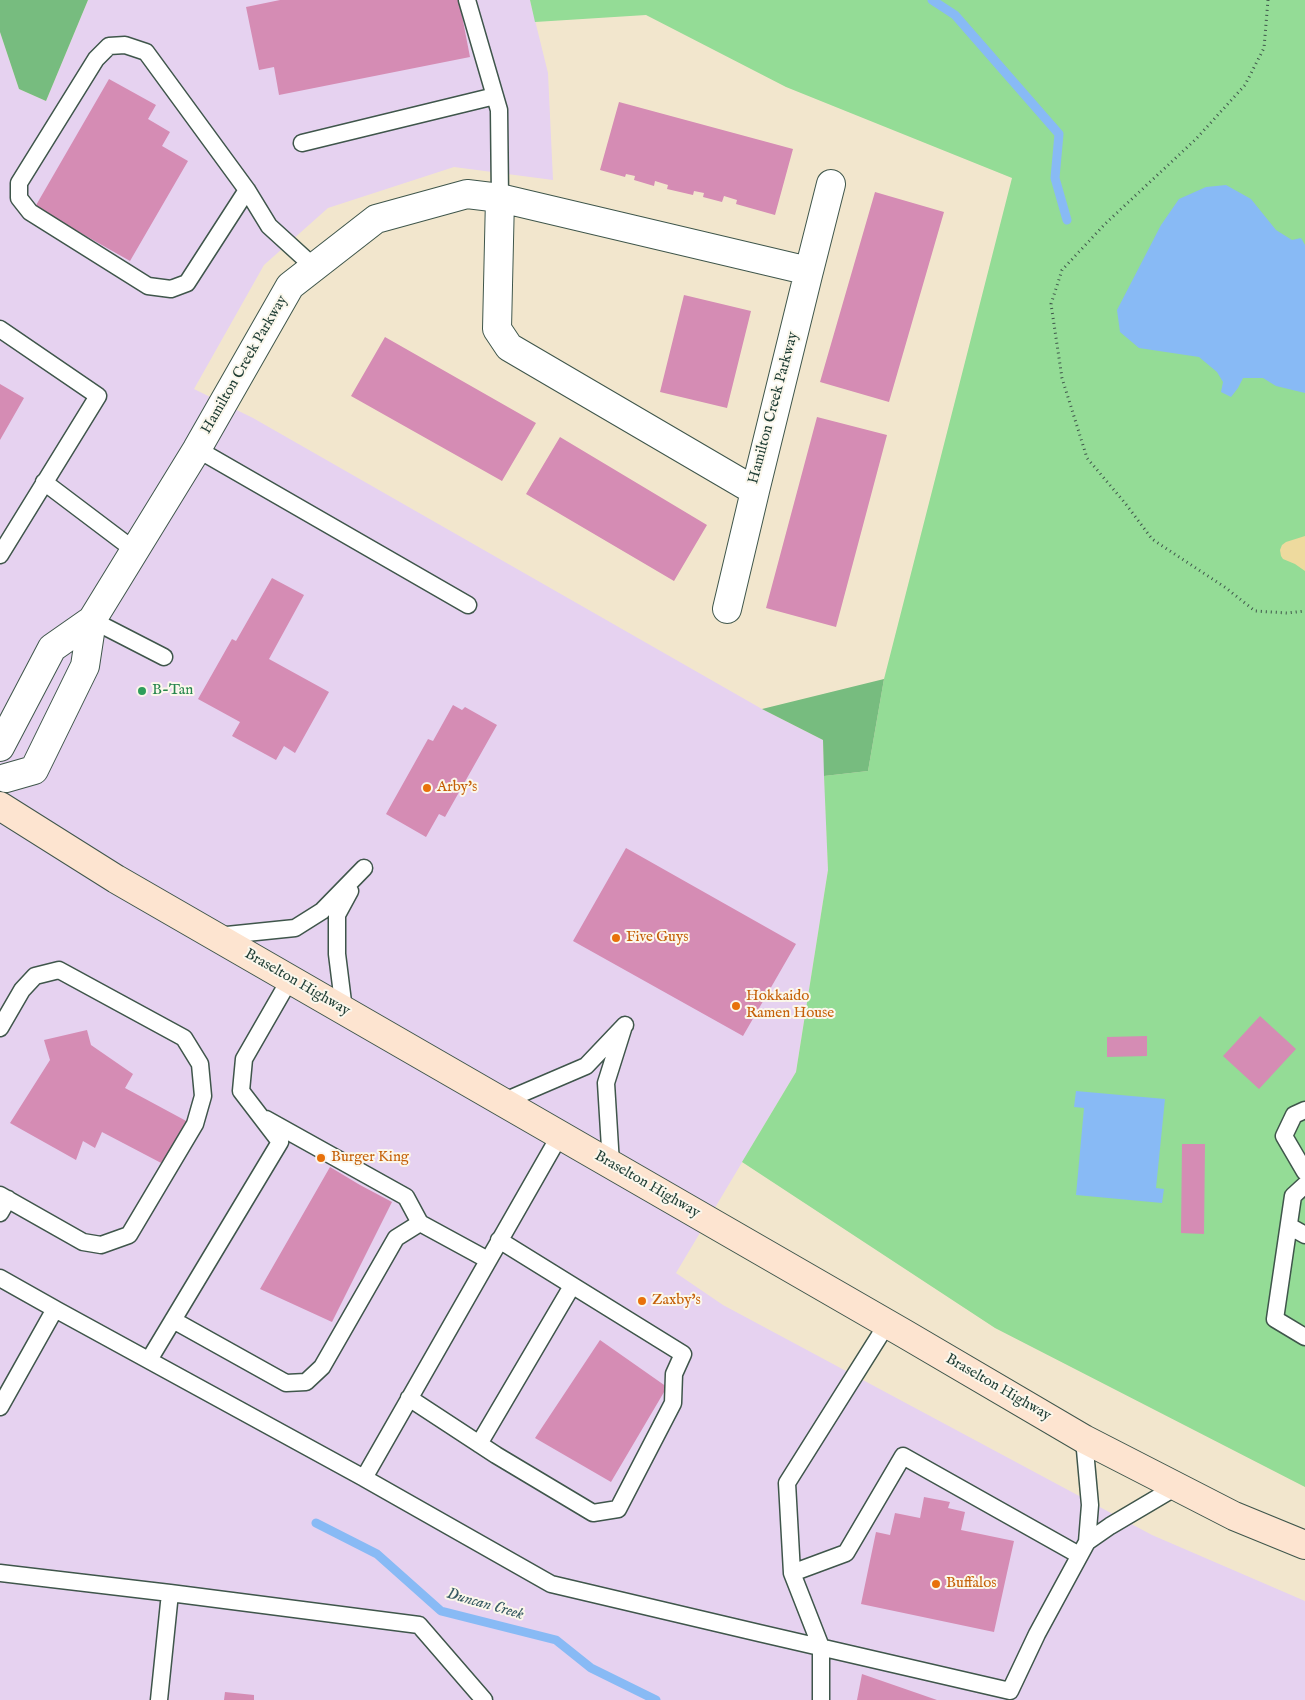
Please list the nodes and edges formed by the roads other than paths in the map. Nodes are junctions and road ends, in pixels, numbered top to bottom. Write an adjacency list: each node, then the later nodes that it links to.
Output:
1 (467, 0): 2 (lane)
2 (495, 96): 3 (lane); 6 (lane)
3 (302, 143)
4 (832, 184): 8 (street)
5 (247, 190): 5 (lane); 7 (lane)
6 (500, 198): 7 (street, Hamilton Creek Parkway); 8 (street, Hamilton Creek Parkway); 12 (street, Hamilton Creek Parkway)
7 (314, 267): 10 (street, Hamilton Creek Parkway)
8 (809, 271): 12 (street, Hamilton Creek Parkway)
9 (0, 329): 11 (lane)
10 (197, 449): 13 (street, Hamilton Creek Parkway); 15 (lane)
11 (44, 482): 13 (lane); 14 (lane)
12 (755, 491): 16 (street)
13 (134, 550): 17 (street, Hamilton Creek Parkway)
14 (0, 554)
15 (468, 605)
16 (727, 610)
17 (92, 620): 18 (lane); 19 (street, Hamilton Creek Parkway); 20 (street, Hamilton Creek Parkway)
18 (164, 657)
19 (0, 747)
20 (2, 777)
21 (0, 806): 22 (main road, Braselton Highway)
22 (216, 936): 23 (main road, Braselton Highway); 24 (lane)
23 (290, 979): 24 (main road, Braselton Highway); 28 (lane)
24 (344, 1010): 26 (main road, Braselton Highway)
25 (0, 1028): 33 (lane)
26 (502, 1102): 29 (main road, Braselton Highway); 30 (lane)
27 (1305, 1110): 31 (lane)
28 (260, 1116): 34 (lane); 42 (lane)
29 (560, 1135): 30 (main road, Braselton Highway); 37 (lane)
30 (611, 1164): 43 (main road, Braselton Highway)
31 (1305, 1172)
32 (1305, 1185): 35 (lane)
33 (3, 1202)
34 (420, 1223): 38 (lane); 42 (lane)
35 (1289, 1226): 36 (lane); 44 (lane)
36 (1305, 1235)
37 (499, 1240): 38 (lane); 40 (lane)
38 (488, 1260): 46 (lane)
39 (0, 1278): 41 (lane)
40 (572, 1286): 49 (lane); 49 (lane)
41 (55, 1309): 45 (lane); 47 (lane)
42 (173, 1320): 45 (lane)
43 (887, 1324): 48 (main road, Braselton Highway); 55 (lane)
44 (1305, 1337)
45 (149, 1360): 50 (lane)
46 (409, 1398): 49 (lane); 50 (lane)
47 (0, 1407)
48 (1084, 1439): 51 (main road, Braselton Highway); 53 (lane)
49 (479, 1444)
50 (364, 1478): 57 (lane)
51 (1176, 1487): 52 (main road, Braselton Highway); 53 (lane)
52 (1305, 1545)
53 (1083, 1548): 55 (lane); 58 (lane)
54 (0, 1573): 56 (lane)
55 (792, 1573): 57 (lane)
56 (170, 1593): 59 (lane); 60 (lane)
57 (821, 1648): 58 (lane); 61 (lane)
58 (1009, 1695)
59 (160, 1700)
60 (484, 1700)
61 (821, 1700)

